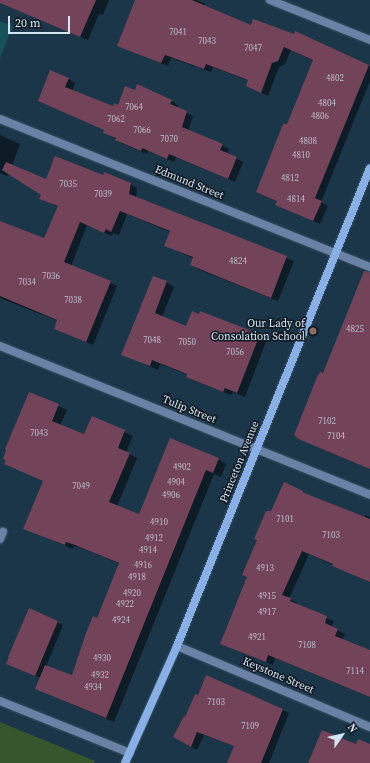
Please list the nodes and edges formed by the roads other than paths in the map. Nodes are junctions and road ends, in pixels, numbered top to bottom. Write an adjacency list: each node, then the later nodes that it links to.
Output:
1 (270, 0): 2 (street)
2 (370, 40)
3 (0, 119): 5 (street, Edmund Street)
4 (370, 168): 5 (main road, Princeton Avenue)
5 (335, 255): 6 (street, Edmund Street); 8 (main road, Princeton Avenue)
6 (370, 267)
7 (0, 346): 8 (street, Tulip Street)
8 (257, 448): 9 (street, Tulip Street); 10 (main road, Princeton Avenue)
9 (370, 496)
10 (177, 646): 12 (street, Keystone Street); 13 (main road, Princeton Avenue)
11 (0, 701): 13 (street)
12 (370, 726)
13 (130, 753): 14 (main road, Princeton Avenue)
14 (125, 763)

